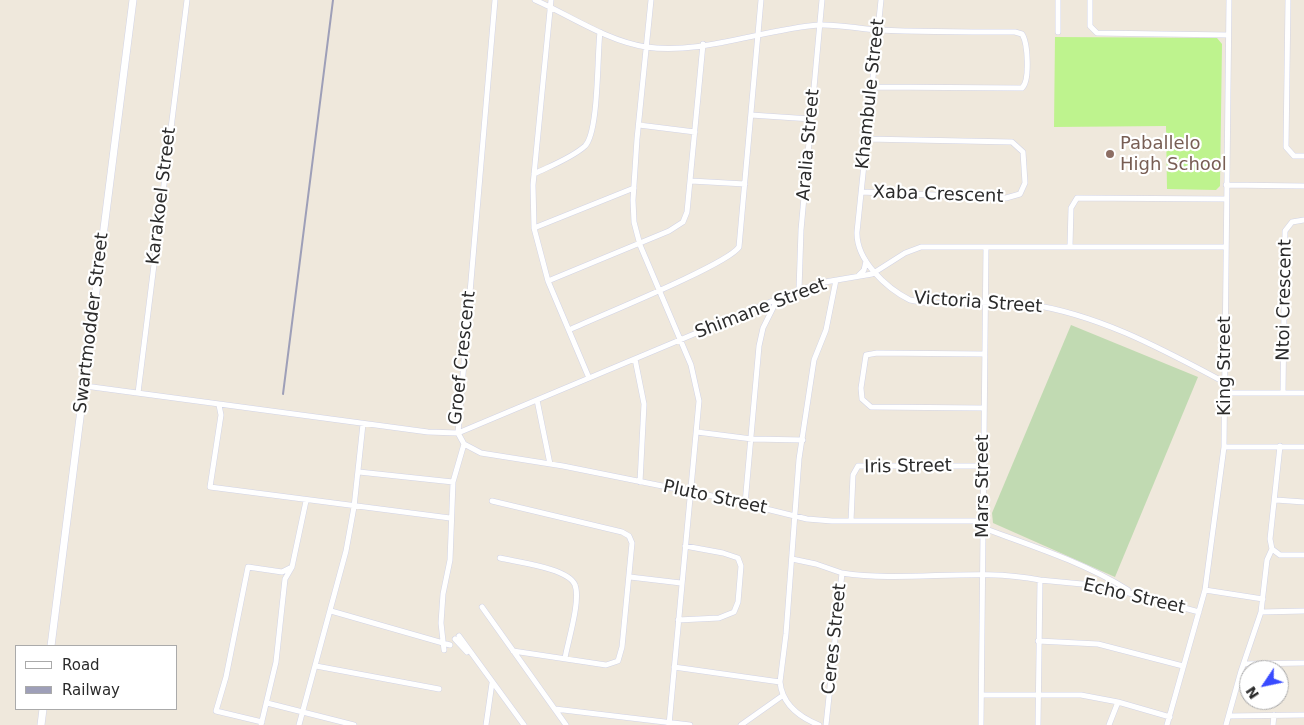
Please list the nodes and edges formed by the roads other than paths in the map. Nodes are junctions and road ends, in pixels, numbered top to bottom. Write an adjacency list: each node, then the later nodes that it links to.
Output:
1 (133, 0): 59 (main road, Swartmodder Street)
2 (187, 0): 62 (street, Karakoel Street)
3 (495, 0): 69 (street, Groef Crescent)
4 (535, 0): 14 (street)
5 (551, 0): 14 (street)
6 (651, 0): 22 (street)
7 (762, 0): 19 (street)
8 (822, 0): 15 (street, Aralia Street)
9 (881, 0): 16 (street, Khambule Street)
10 (1058, 0): 18 (street)
11 (1090, 0): 20 (street)
12 (1229, 0): 20 (street, King Street)
13 (1288, 0): 29 (street)
14 (550, 6): 17 (street); 30 (street)
15 (821, 25): 16 (street); 19 (street); 25 (street, Aralia Street)
16 (878, 30): 23 (street, Khambule Street); 23 (street)
17 (600, 32): 22 (street); 30 (street)
18 (1058, 32)
19 (759, 35): 21 (street); 24 (street)
20 (1228, 35): 33 (street, King Street)
21 (703, 44): 22 (street); 27 (street)
22 (647, 48): 26 (street)
23 (872, 87): 28 (street, Khambule Street)
24 (751, 115): 25 (street); 32 (street)
25 (811, 118): 50 (street, Aralia Street)
26 (639, 125): 27 (street); 35 (street)
27 (696, 132): 31 (street)
28 (867, 139): 36 (street, Khambule Street); 36 (street, Xaba Crescent)
29 (1304, 156)
30 (534, 174): 39 (street)
31 (691, 181): 32 (street); 40 (street)
32 (745, 184): 49 (street)
33 (1226, 185): 34 (street); 37 (street, King Street)
34 (1304, 186)
35 (634, 188): 39 (street); 40 (street)
36 (861, 192): 44 (street, Khambule Street)
37 (1226, 199): 41 (street); 43 (street, King Street)
38 (1304, 220): 60 (street, Ntoi Crescent)
39 (534, 228): 48 (street)
40 (639, 242): 48 (street); 49 (street)
41 (1070, 246): 42 (street, Shimane Street); 43 (street, Shimane Street)
42 (986, 247): 45 (street, Shimane Street); 52 (street, Mars Street)
43 (1226, 247): 58 (street, King Street)
44 (866, 261): 45 (street, Khambule Street); 46 (street)
45 (877, 272): 46 (street, Shimane Street); 52 (street, Victoria Street)
46 (858, 276): 47 (street, Shimane Street)
47 (836, 280): 50 (street, Shimane Street); 71 (street)
48 (548, 281): 53 (street)
49 (660, 289): 53 (street); 54 (street)
50 (799, 290): 51 (street, Shimane Street)
51 (777, 300): 54 (street, Shimane Street); 70 (street)
52 (984, 302): 55 (street, Mars Street); 58 (street, Victoria Street)
53 (568, 330): 57 (street)
54 (681, 340): 56 (street, Shimane Street); 68 (street)
55 (984, 354): 66 (street, Mars Street); 66 (street)
56 (635, 359): 57 (street, Shimane Street); 80 (street)
57 (589, 378): 64 (street, Shimane Street)
58 (1224, 382): 63 (street, King Street)
59 (85, 386): 62 (street, Groef Crescent); 114 (main road, Swartmodder Street)
60 (1284, 392): 61 (street); 63 (street)
61 (1304, 392)
62 (138, 393): 65 (street, Groef Crescent)
63 (1225, 393): 75 (street, King Street)
64 (537, 400): 69 (street, Shimane Street); 76 (street)
65 (219, 405): 67 (street, Groef Crescent); 83 (street)
66 (983, 408): 77 (street, Mars Street)
67 (363, 424): 69 (street, Groef Crescent); 78 (street)
68 (697, 432): 70 (street); 81 (street)
69 (458, 433): 72 (street)
70 (752, 439): 71 (street); 86 (street)
71 (803, 440): 88 (street)
72 (464, 444): 76 (street, Pluto Street); 79 (street)
73 (1280, 446): 74 (street); 75 (street); 82 (street)
74 (1304, 446)
75 (1224, 447): 104 (street, King Street)
76 (550, 464): 80 (street, Pluto Street)
77 (984, 466): 90 (street, Iris Street); 91 (street, Mars Street)
78 (358, 472): 79 (street); 87 (street)
79 (453, 482): 89 (street)
80 (640, 482): 81 (street, Pluto Street)
81 (690, 492): 86 (street, Pluto Street); 93 (street)
82 (1276, 500): 85 (street); 94 (street)
83 (306, 501): 87 (street); 98 (street)
84 (492, 501): 101 (street)
85 (1304, 502)
86 (744, 504): 88 (street, Pluto Street)
87 (354, 507): 89 (street); 108 (street)
88 (795, 516): 90 (street, Pluto Street); 97 (street)
89 (450, 518): 116 (street)
90 (851, 521): 91 (street, Pluto Street)
91 (983, 521): 92 (street, Mars Street)
92 (983, 528): 100 (street, Mars Street); 105 (street)
93 (685, 546): 103 (street); 112 (street)
94 (1272, 549): 95 (street); 106 (street)
95 (1304, 555)
96 (500, 558): 118 (street)
97 (792, 560): 99 (street); 127 (street)
98 (292, 567): 133 (street); 141 (street)
99 (842, 573): 100 (street, Ceres Street); 152 (street, Ceres Street)
100 (982, 576): 102 (street, Ceres Street); 130 (street, Mars Street)
101 (630, 577): 103 (street); 118 (street)
102 (1040, 580): 105 (street, Echo Street); 113 (street)
103 (681, 583): 112 (street)
104 (1206, 590): 106 (street); 110 (street, King Street)
105 (1133, 593): 110 (street, Echo Street)
106 (1263, 599): 111 (street)
107 (482, 607): 117 (street)
108 (331, 611): 115 (street); 122 (street)
109 (1304, 611): 111 (street)
110 (1200, 612): 123 (street, King Street)
111 (1261, 612): 119 (street)
112 (678, 620): 124 (street)
113 (1038, 641): 123 (street); 129 (street)
114 (51, 645)
115 (450, 645)
116 (444, 650)
117 (513, 651): 118 (street); 134 (street)
118 (565, 658)
119 (1245, 660)
120 (1289, 663): 121 (street)
121 (1304, 663)
122 (316, 666): 128 (street); 136 (street)
123 (1183, 666): 140 (street, King Street)
124 (674, 667): 127 (street); 148 (street)
125 (490, 680): 145 (street); 145 (street); 146 (street)
126 (1239, 680): 139 (street)
127 (780, 682): 131 (street)
128 (439, 689)
129 (1038, 694): 130 (street); 132 (street); 154 (street)
130 (982, 695): 153 (street, Mars Street)
131 (782, 696): 150 (street); 151 (street)
132 (1118, 702): 140 (street); 155 (street)
133 (267, 703): 136 (street); 141 (street)
134 (555, 709): 147 (street); 148 (street)
135 (43, 710): 142 (main road)
136 (303, 712): 143 (street); 144 (street)
137 (1304, 714): 138 (street)
138 (1274, 715): 139 (street); 158 (street)
139 (1228, 716): 157 (street)
140 (1170, 717): 156 (street, King Street)
141 (262, 724)
142 (41, 725)
143 (299, 725)
144 (354, 725)
145 (486, 725)
146 (524, 725)
147 (566, 725)
148 (669, 725): 149 (street)
149 (690, 725)
150 (741, 725)
151 (819, 725)
152 (826, 725)
153 (982, 725)
154 (1038, 725)
155 (1109, 725)
156 (1167, 725)
157 (1226, 725)
158 (1273, 725)

